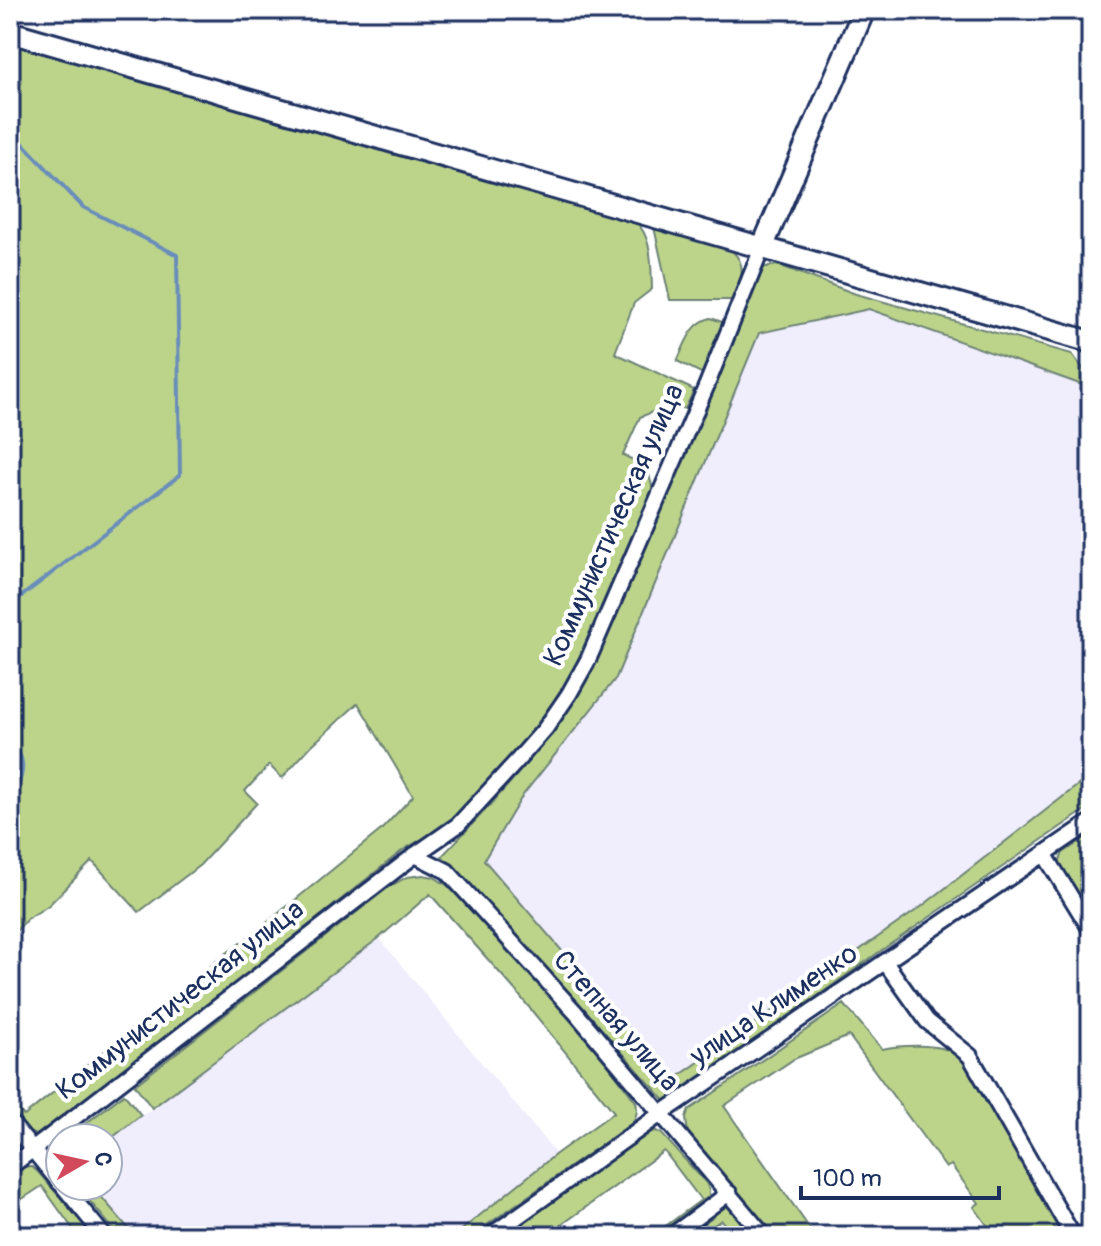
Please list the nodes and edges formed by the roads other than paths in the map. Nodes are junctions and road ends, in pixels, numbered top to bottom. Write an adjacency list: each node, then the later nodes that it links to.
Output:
1 (864, 10): 3 (street, Коммунистическая улица)
2 (10, 32): 3 (street)
3 (762, 248): 4 (street); 6 (street, Коммунистическая улица)
4 (1091, 342)
5 (1091, 822): 7 (street, улица Клименко)
6 (415, 855): 10 (street, Степная улица); 12 (street, Коммунистическая улица)
7 (1045, 855): 8 (street); 9 (street, улица Клименко)
8 (1091, 930)
9 (885, 962): 10 (street, улица Клименко); 21 (street)
10 (662, 1113): 15 (street, Степная улица); 18 (street, улица Клименко)
11 (10, 1122): 12 (street)
12 (32, 1149): 13 (street); 14 (street, Коммунистическая улица)
13 (44, 1163)
14 (10, 1167)
15 (729, 1193): 19 (street); 20 (street, Степная улица)
16 (76, 1202): 17 (street)
17 (104, 1236)
18 (490, 1236)
19 (671, 1236)
20 (764, 1236)
21 (1073, 1236)

